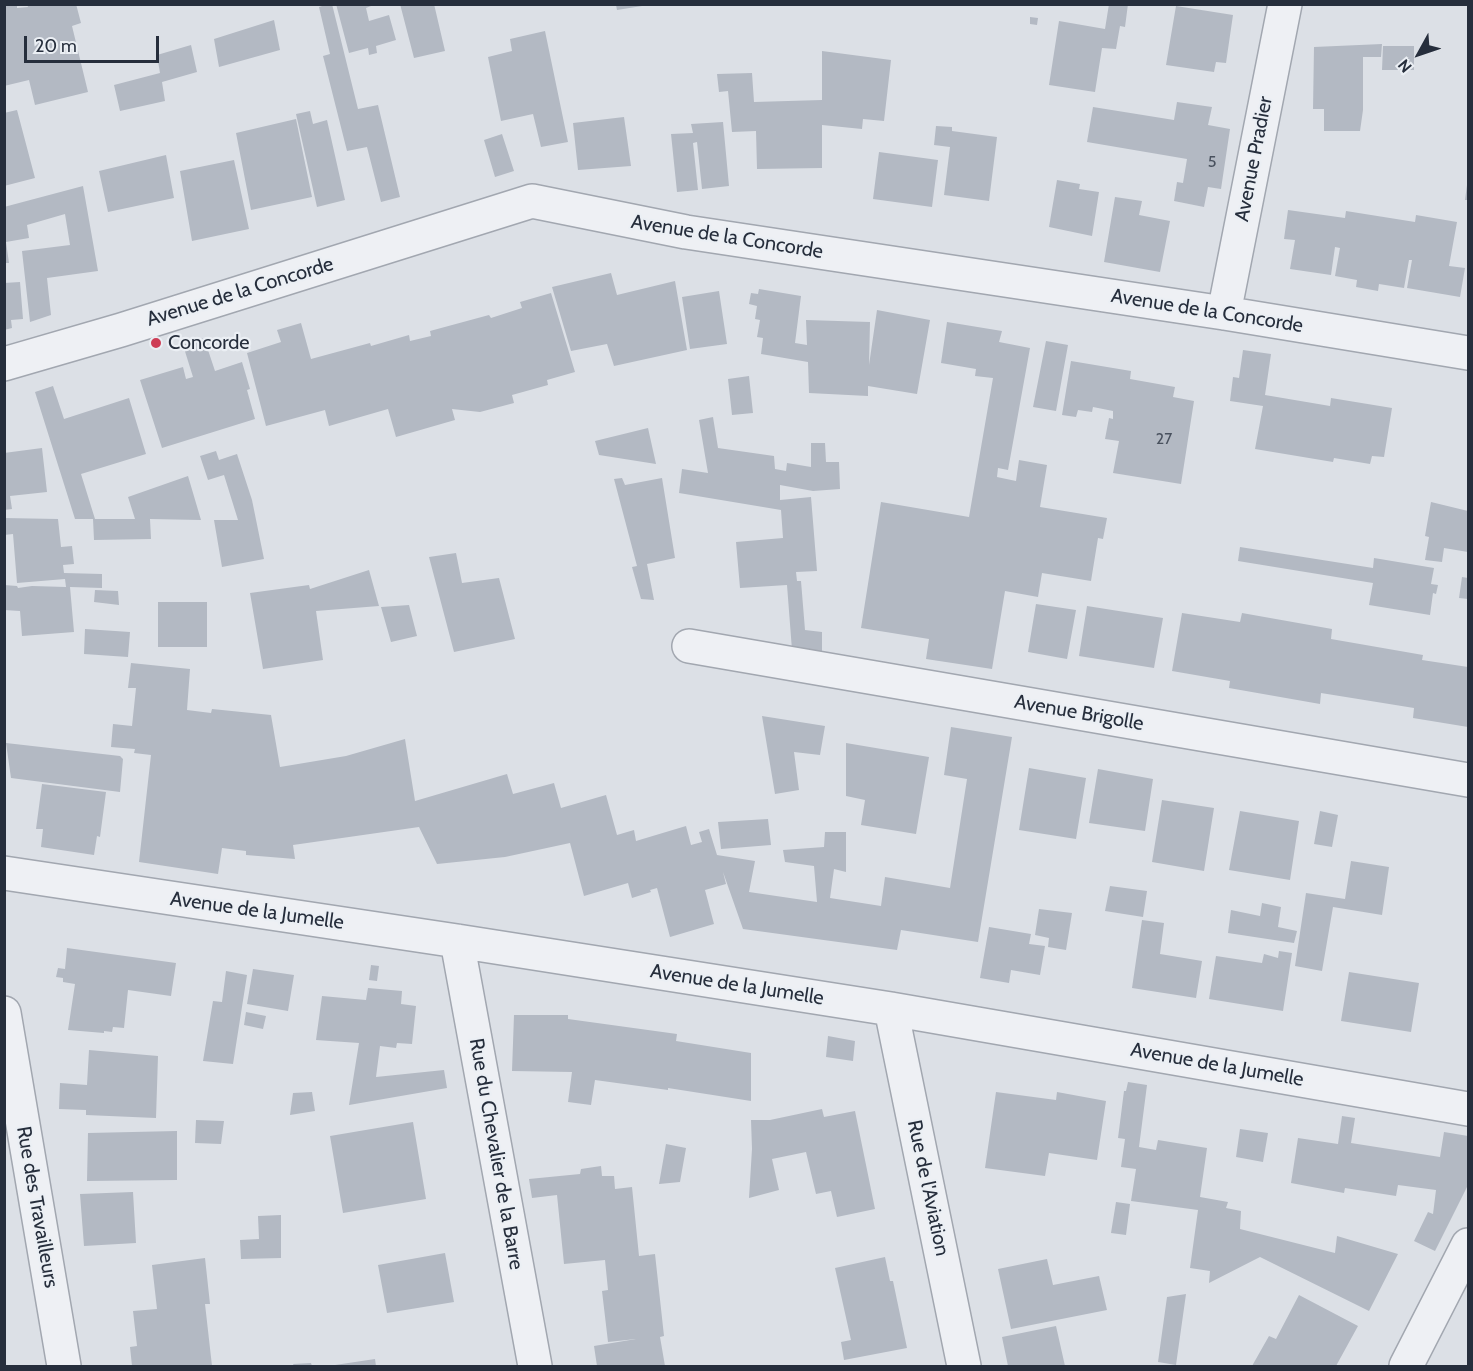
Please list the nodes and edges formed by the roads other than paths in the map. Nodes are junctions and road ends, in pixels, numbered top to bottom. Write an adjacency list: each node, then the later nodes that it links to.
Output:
1 (1285, 4): 2 (street, Avenue Pradier)
2 (1224, 313): 3 (street, Avenue de la Concorde); 4 (street, Avenue de la Concorde)
3 (1468, 353)
4 (4, 364)
5 (689, 646): 6 (street, Avenue Brigolle)
6 (1468, 780)
7 (4, 873): 8 (street, Avenue de la Jumelle)
8 (457, 941): 9 (street, Avenue de la Jumelle); 14 (street, Rue du Chevalier de la Barre)
9 (891, 1009): 11 (street, Avenue de la Jumelle); 15 (street, Rue de l'Aviation)
10 (4, 1013): 13 (street, Rue des Travailleurs)
11 (1468, 1109)
12 (1468, 1245): 16 (street)
13 (64, 1366)
14 (535, 1366)
15 (964, 1366)
16 (1406, 1366)

